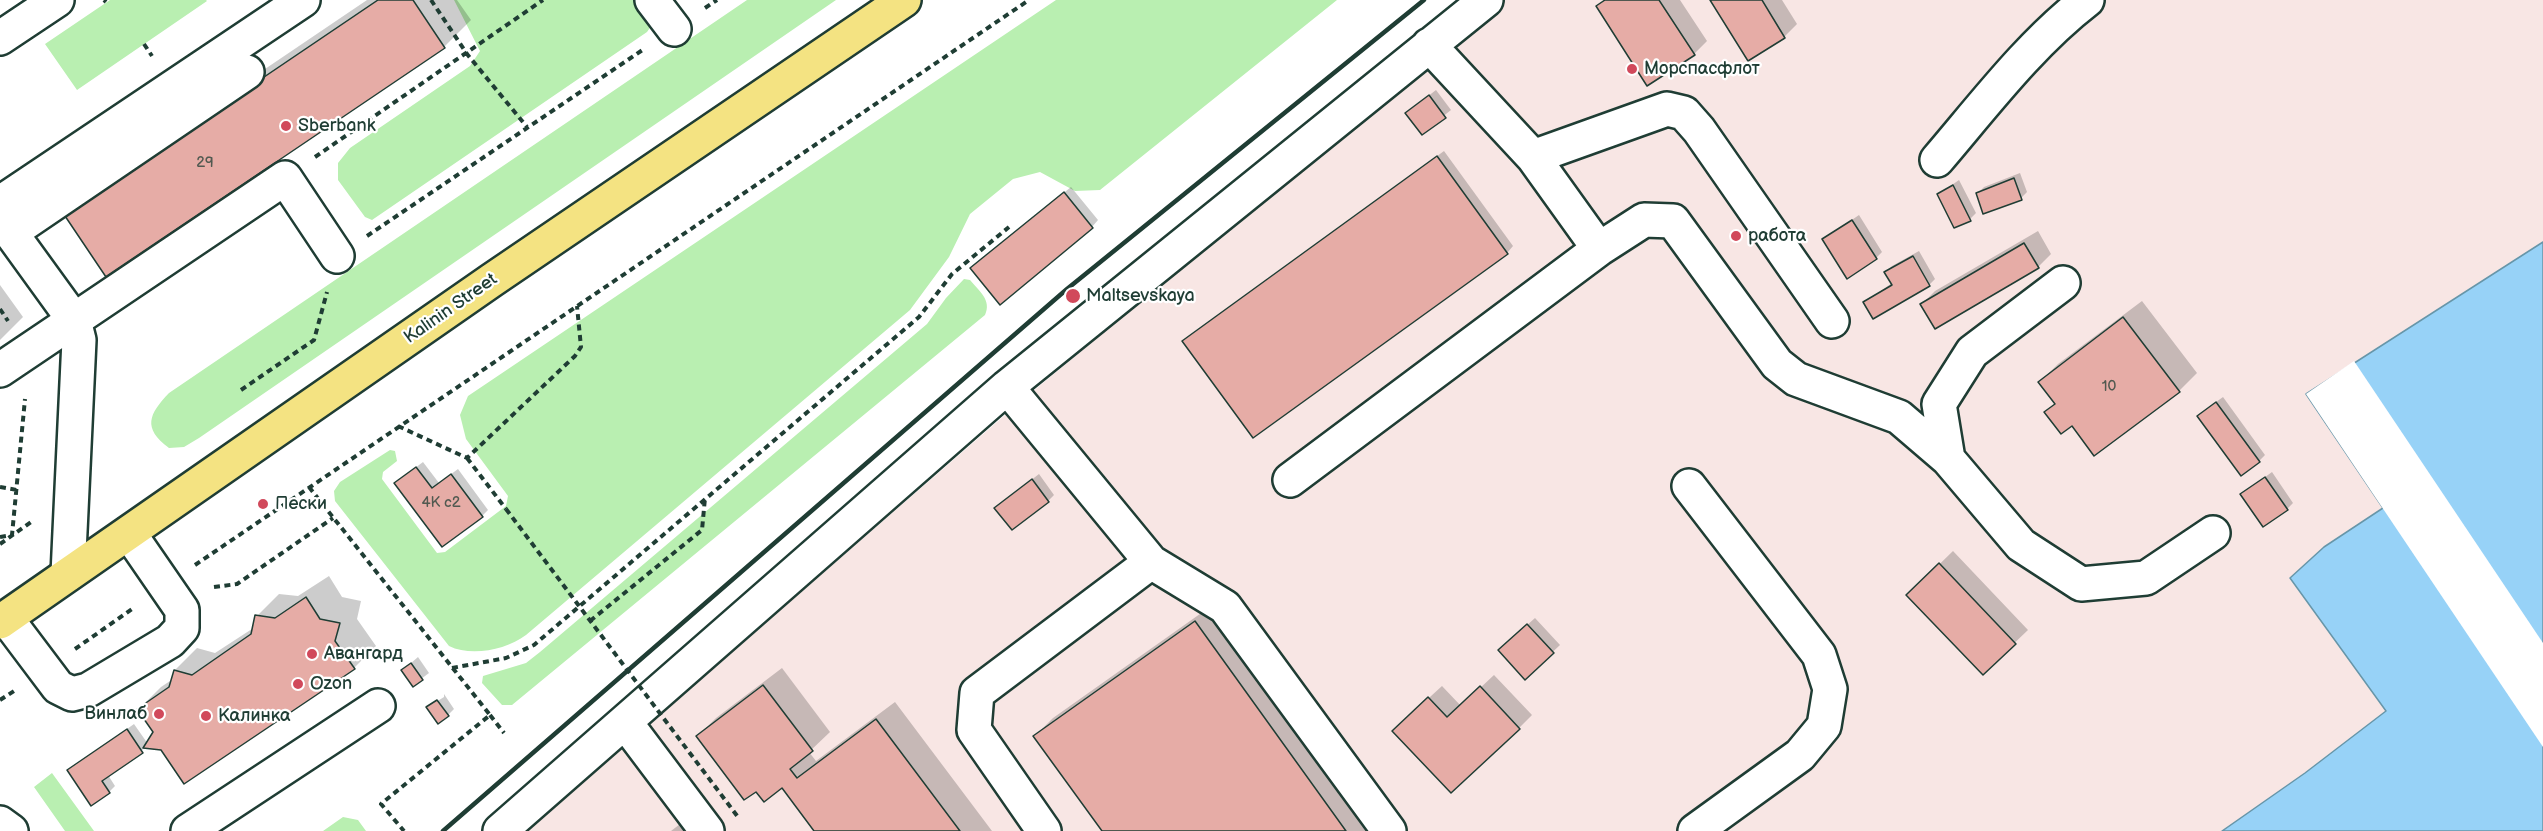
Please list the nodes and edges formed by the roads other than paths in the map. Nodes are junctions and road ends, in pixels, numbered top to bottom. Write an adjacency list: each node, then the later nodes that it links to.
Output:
1 (57, 0): 8 (street)
2 (303, 0): 13 (street)
3 (652, 0): 7 (street)
4 (904, 0): 24 (main road, Kalinin Street)
5 (1486, 0): 9 (street)
6 (2087, 0): 12 (street)
7 (674, 29)
8 (0, 38)
9 (1429, 45): 11 (street); 20 (street)
10 (247, 72): 13 (street)
11 (1533, 157): 14 (street); 18 (street)
12 (1937, 160)
13 (4, 218): 17 (street)
14 (1599, 249): 21 (street); 22 (street)
15 (337, 256): 17 (street)
16 (2063, 283): 21 (street)
17 (74, 320): 19 (street); 27 (street)
18 (1832, 321)
19 (0, 370)
20 (1007, 387): 26 (street); 30 (street)
21 (1948, 459): 25 (street)
22 (1290, 480)
23 (1689, 486): 38 (street)
24 (129, 533): 27 (main road, Kalinin Street); 28 (street)
25 (2213, 533)
26 (1151, 562): 36 (street); 37 (street)
27 (68, 574): 28 (main road, Kalinin Street)
28 (3, 620)
29 (378, 706): 33 (street)
30 (625, 722): 34 (street); 35 (street)
31 (0, 823): 32 (street)
32 (11, 831)
33 (188, 831)
34 (500, 831)
35 (706, 831)
36 (1044, 831)
37 (1389, 831)
38 (1695, 831)

